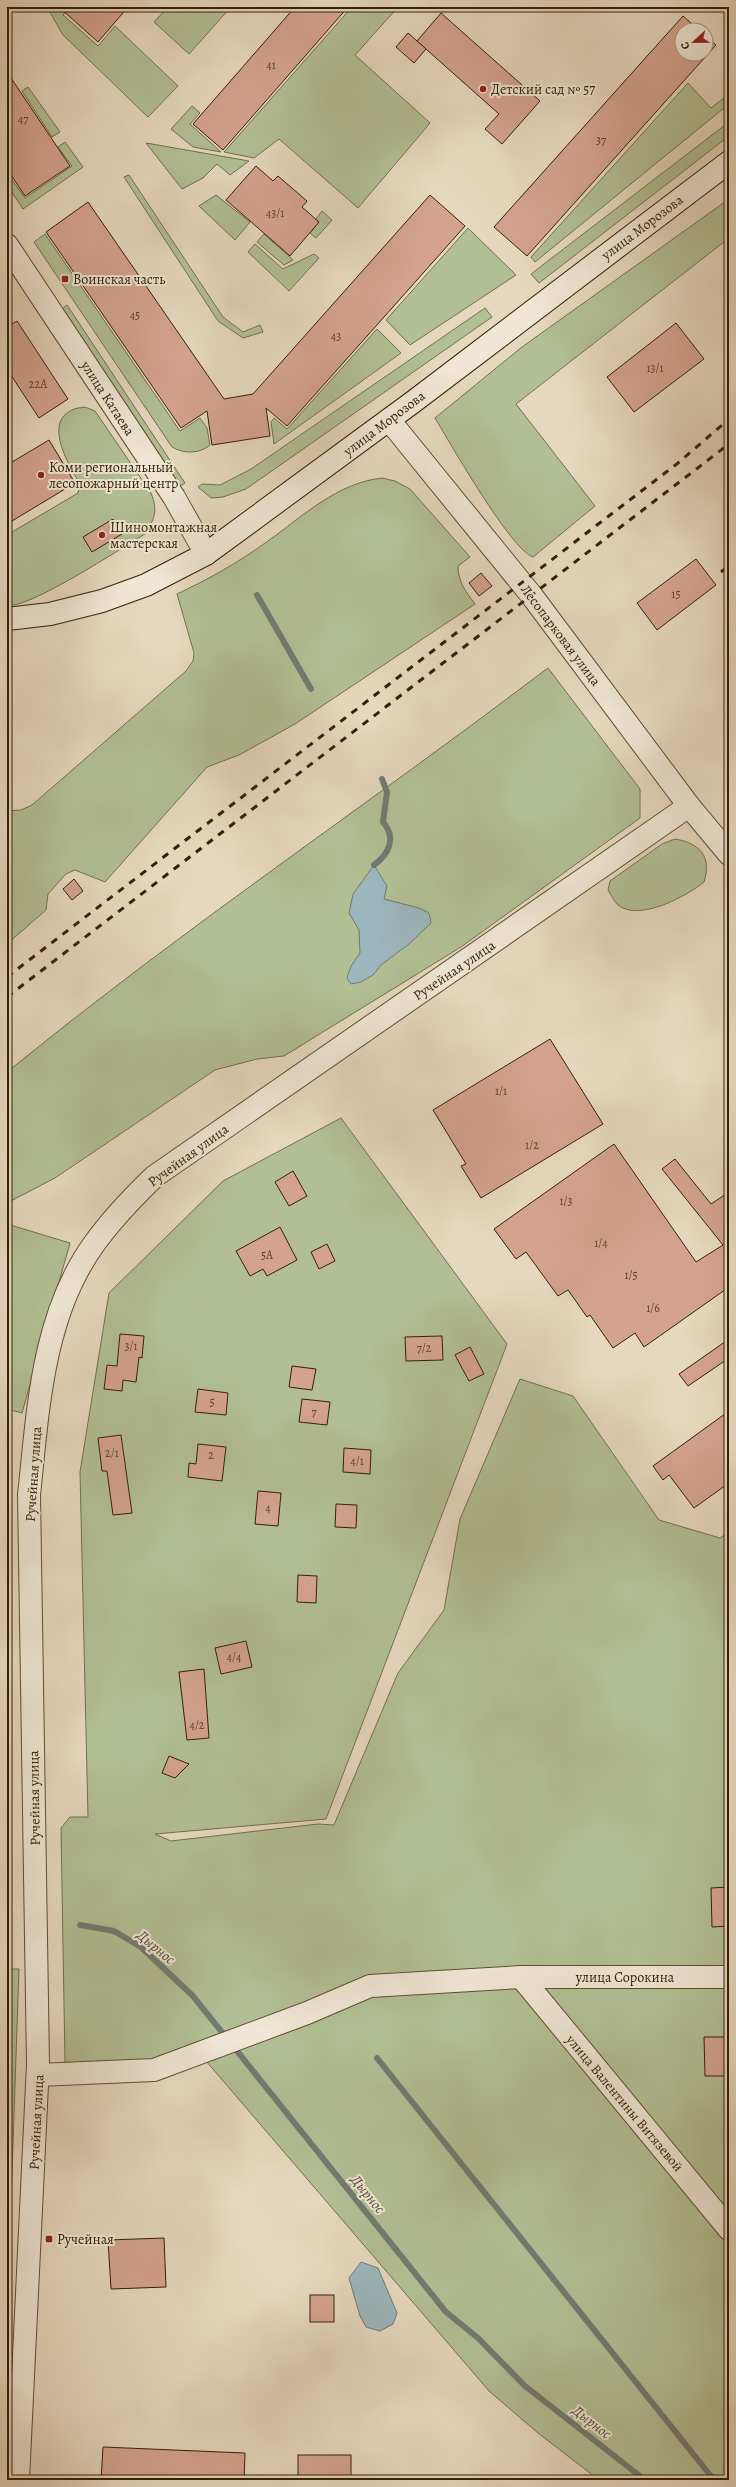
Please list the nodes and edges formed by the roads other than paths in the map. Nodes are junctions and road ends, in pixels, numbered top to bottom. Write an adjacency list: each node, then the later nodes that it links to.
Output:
1 (729, 162): 3 (street, улица Морозова)
2 (7, 245): 4 (street, улица Катаева)
3 (389, 420): 4 (street, улица Морозова); 6 (street, Лесопарковая улица)
4 (206, 554): 5 (street, улица Морозова)
5 (7, 619)
6 (689, 806): 7 (street, Лесопарковая улица); 10 (street, Ручейная улица)
7 (729, 854)
8 (521, 1977): 9 (street, улица Сорокина); 10 (street, улица Сорокина); 11 (street, улица Валентины Витязевой)
9 (729, 1977)
10 (38, 2075): 12 (street, Ручейная улица)
11 (729, 2229)
12 (14, 2421): 13 (street, Ручейная улица)
13 (18, 2480)

